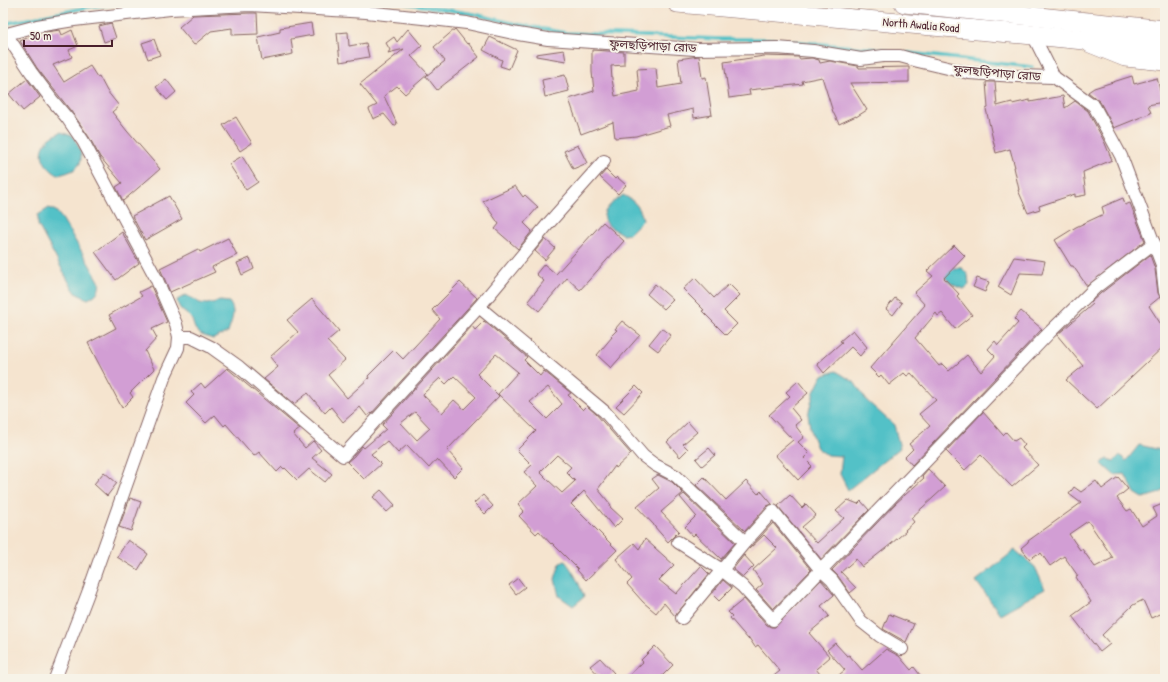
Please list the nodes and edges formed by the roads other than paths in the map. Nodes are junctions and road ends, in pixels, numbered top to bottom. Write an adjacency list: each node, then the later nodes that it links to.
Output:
1 (677, 3): 6 (main road, North Awalia Road)
2 (904, 3): 3 (main road, North Awalia Road)
3 (1013, 9): 4 (main road, North Awalia Road)
4 (1165, 30)
5 (4, 34): 10 (street, ফুলছড়িপাড়া রোড); 15 (street)
6 (1032, 35): 7 (main road, North Awalia Road); 10 (street)
7 (1078, 40): 8 (main road, North Awalia Road); 9 (main road)
8 (1165, 48)
9 (1165, 62)
10 (1054, 77): 12 (street, ফুলছড়িপাড়া রোড)
11 (604, 162): 14 (street)
12 (1154, 243): 13 (street, ফুলছড়িপাড়া রোড); 18 (street)
13 (1165, 292)
14 (479, 307): 15 (street); 17 (street)
15 (179, 337): 22 (street)
16 (678, 542): 19 (street)
17 (745, 542): 18 (street); 19 (street)
18 (820, 569): 19 (street); 21 (street)
19 (722, 570): 20 (street)
20 (682, 618)
21 (902, 649)
22 (55, 679)

